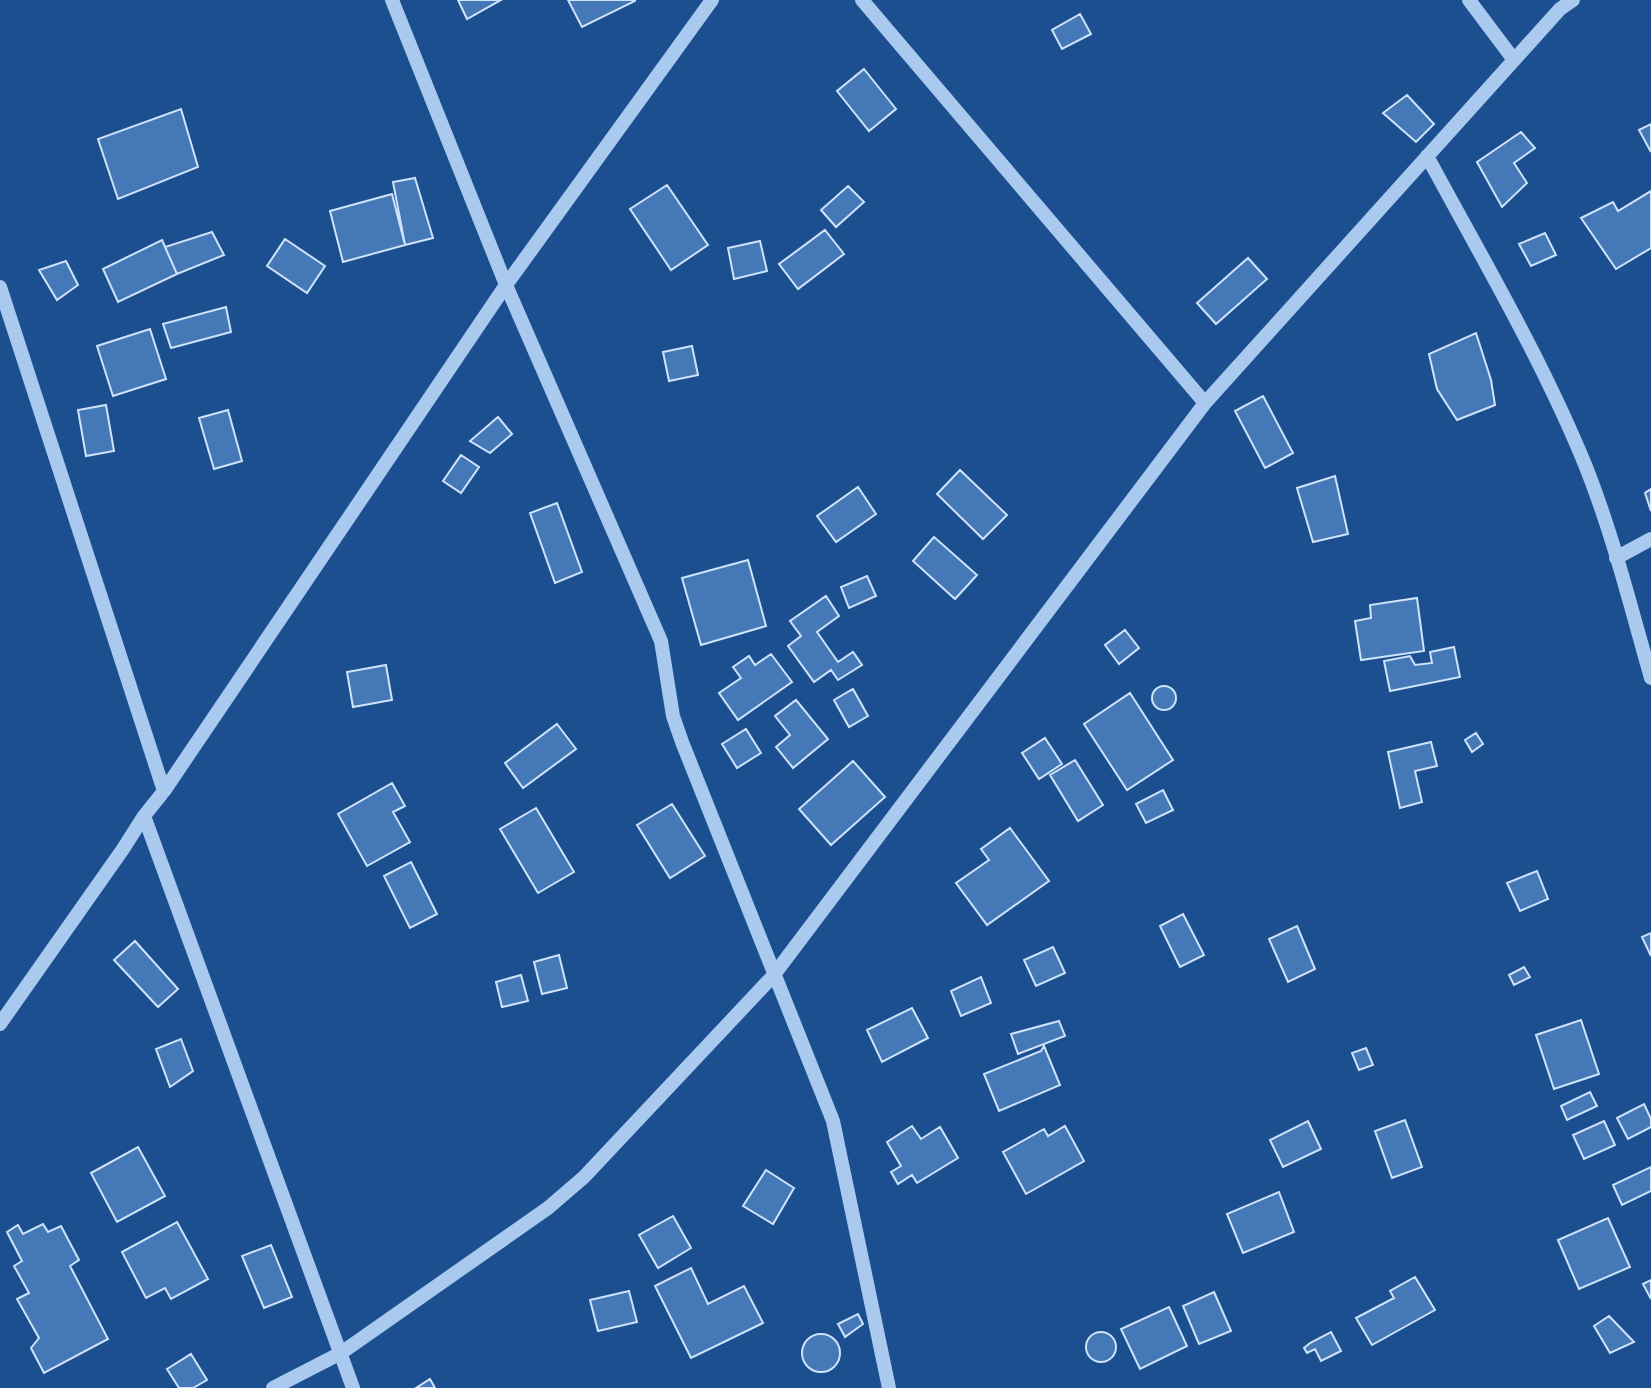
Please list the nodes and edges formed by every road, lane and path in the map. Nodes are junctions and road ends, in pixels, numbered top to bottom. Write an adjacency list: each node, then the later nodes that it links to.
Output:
1 (392, 0): 8 (street)
2 (712, 0): 8 (street)
3 (862, 0): 10 (street)
4 (1469, 0): 6 (street)
5 (1573, 0): 6 (street)
6 (1514, 60): 7 (street)
7 (1427, 156): 10 (street); 12 (street)
8 (506, 285): 14 (street); 16 (street)
9 (0, 287): 14 (street)
10 (1205, 403): 16 (street)
11 (1651, 539): 12 (street)
12 (1616, 558): 13 (street)
13 (1651, 678)
14 (164, 791): 15 (street)
15 (144, 816): 17 (street); 18 (street)
16 (773, 976): 18 (street); 21 (street)
17 (0, 1024)
18 (341, 1353): 19 (street); 20 (street)
19 (273, 1388)
20 (353, 1388)
21 (889, 1388)

